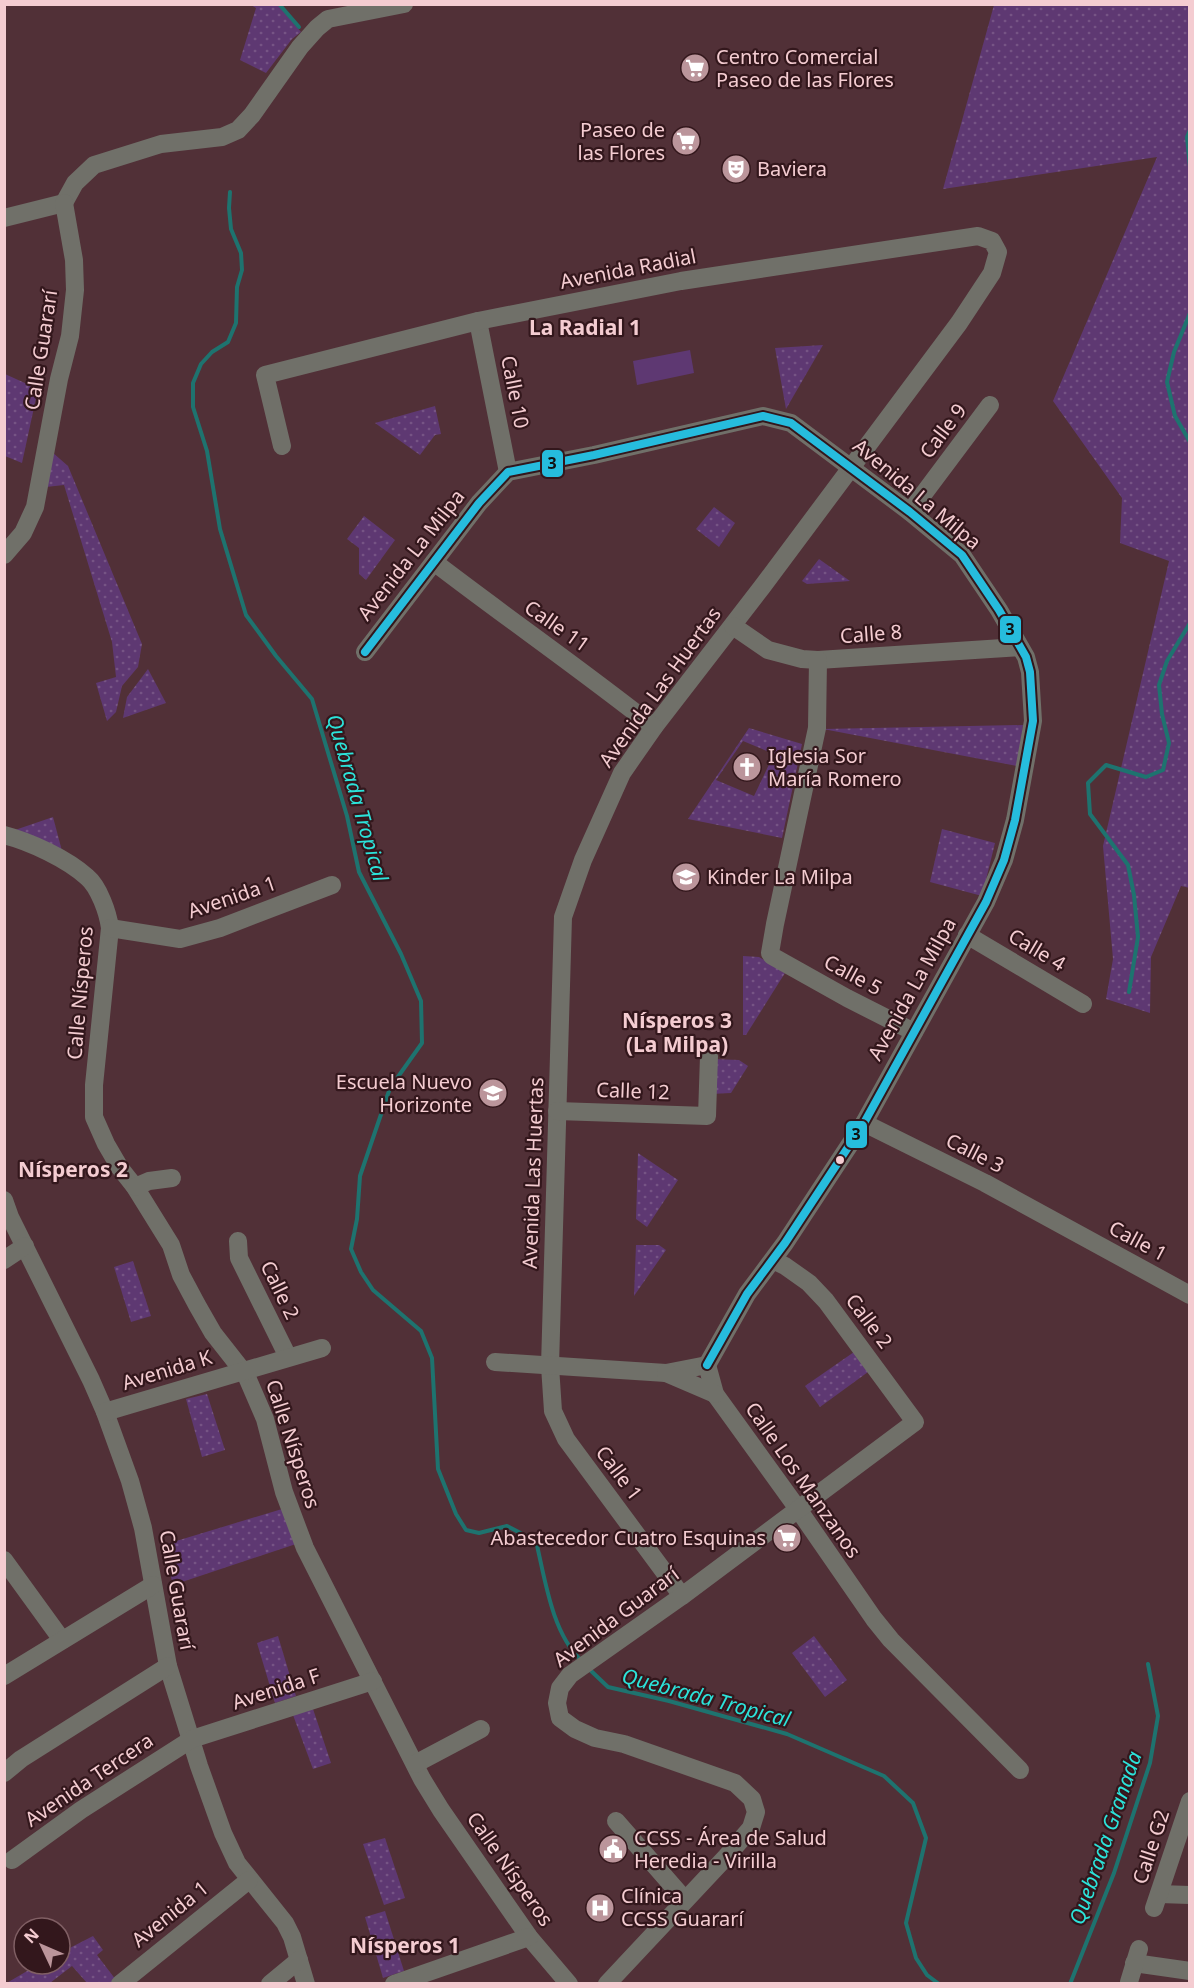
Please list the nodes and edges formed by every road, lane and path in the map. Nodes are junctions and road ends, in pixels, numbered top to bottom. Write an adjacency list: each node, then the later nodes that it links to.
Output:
1 (404, 4): 2 (street)
2 (64, 203): 3 (street); 11 (street, Calle Guararí)
3 (4, 218)
4 (998, 252): 5 (street, Avenida Radial); 8 (street, Avenida Las Huertas)
5 (478, 321): 7 (street, Avenida Radial); 9 (street, Calle 10)
6 (990, 405): 10 (street, Calle 9)
7 (282, 446)
8 (850, 467): 9 (street, Avenida La Milpa); 10 (street, Avenida La Milpa); 13 (street, Avenida Las Huertas)
9 (508, 472): 12 (street, Avenida La Milpa)
10 (910, 512): 14 (street, Avenida La Milpa)
11 (4, 555)
12 (434, 562): 15 (street, Avenida La Milpa); 17 (street, Calle 11)
13 (733, 626): 16 (street, Calle 8); 17 (street, Avenida Las Huertas)
14 (1020, 647): 16 (street, Calle 8); 21 (street, Avenida La Milpa)
15 (365, 652)
16 (818, 660): 23 (street, Calle 5)
17 (654, 727): 25 (street, Avenida Las Huertas)
18 (4, 835): 20 (street, Calle Nísperos)
19 (332, 885): 20 (street, Avenida 1)
20 (110, 928): 28 (street, Calle Nísperos)
21 (967, 935): 22 (street, Calle 4); 23 (street, Avenida La Milpa)
22 (1083, 1004)
23 (914, 1032): 26 (street, Avenida La Milpa)
24 (709, 1056): 25 (street, Calle 12)
25 (557, 1112): 40 (street, Avenida Las Huertas)
26 (864, 1123): 30 (street, Calle 3); 34 (street, Avenida La Milpa)
27 (172, 1178): 28 (street)
28 (135, 1187): 41 (street, Calle Nísperos)
29 (4, 1200): 32 (street, Calle Guararí)
30 (1064, 1227): 35 (street, Calle 1)
31 (238, 1241): 37 (street, Calle 2)
32 (25, 1246): 33 (street); 44 (street, Calle Guararí)
33 (4, 1260)
34 (773, 1260): 39 (street, Avenida La Milpa); 45 (street, Calle 2)
35 (1190, 1294)
36 (322, 1348): 37 (street, Avenida K)
37 (288, 1357): 41 (street, Avenida K)
38 (495, 1362): 40 (street)
39 (707, 1365): 42 (street); 43 (street, Calle Los Manzanos)
40 (550, 1366): 42 (street); 49 (street, Calle 1)
41 (243, 1371): 44 (street, Avenida K); 53 (street, Calle Nísperos)
42 (666, 1373): 43 (street)
43 (715, 1394): 46 (street, Calle Los Manzanos)
44 (105, 1412): 48 (street, Calle Guararí)
45 (915, 1422): 46 (street, Avenida Guararí)
46 (798, 1509): 49 (street, Avenida Guararí); 57 (street, Calle Los Manzanos)
47 (4, 1560): 50 (street)
48 (153, 1585): 50 (street); 51 (street, Calle Guararí)
49 (682, 1596): 64 (street, Avenida Guararí)
50 (62, 1640): 52 (street)
51 (168, 1666): 55 (street, Calle Guararí); 58 (street)
52 (4, 1676)
53 (373, 1681): 55 (street, Avenida F); 56 (street, Calle Nísperos)
54 (481, 1729): 56 (street)
55 (192, 1739): 61 (street, Avenida Tercera); 62 (street, Calle Guararí)
56 (415, 1764): 65 (street, Calle Nísperos)
57 (1020, 1770)
58 (4, 1773)
59 (1190, 1801): 63 (street, Calle G2)
60 (616, 1821): 64 (street)
61 (12, 1860)
62 (249, 1880): 66 (street, Calle Guararí); 69 (street, Avenida 1)
63 (1190, 1895)
64 (686, 1900): 74 (street, Avenida Guararí)
65 (529, 1937): 72 (street); 73 (street, Calle Nísperos)
66 (299, 1960): 70 (street); 71 (street, Calle Guararí)
67 (1190, 1971): 68 (street)
68 (1129, 1982)
69 (120, 1983)
70 (270, 1983)
71 (306, 1983)
72 (394, 1983)
73 (569, 1983)
74 (607, 1983)

